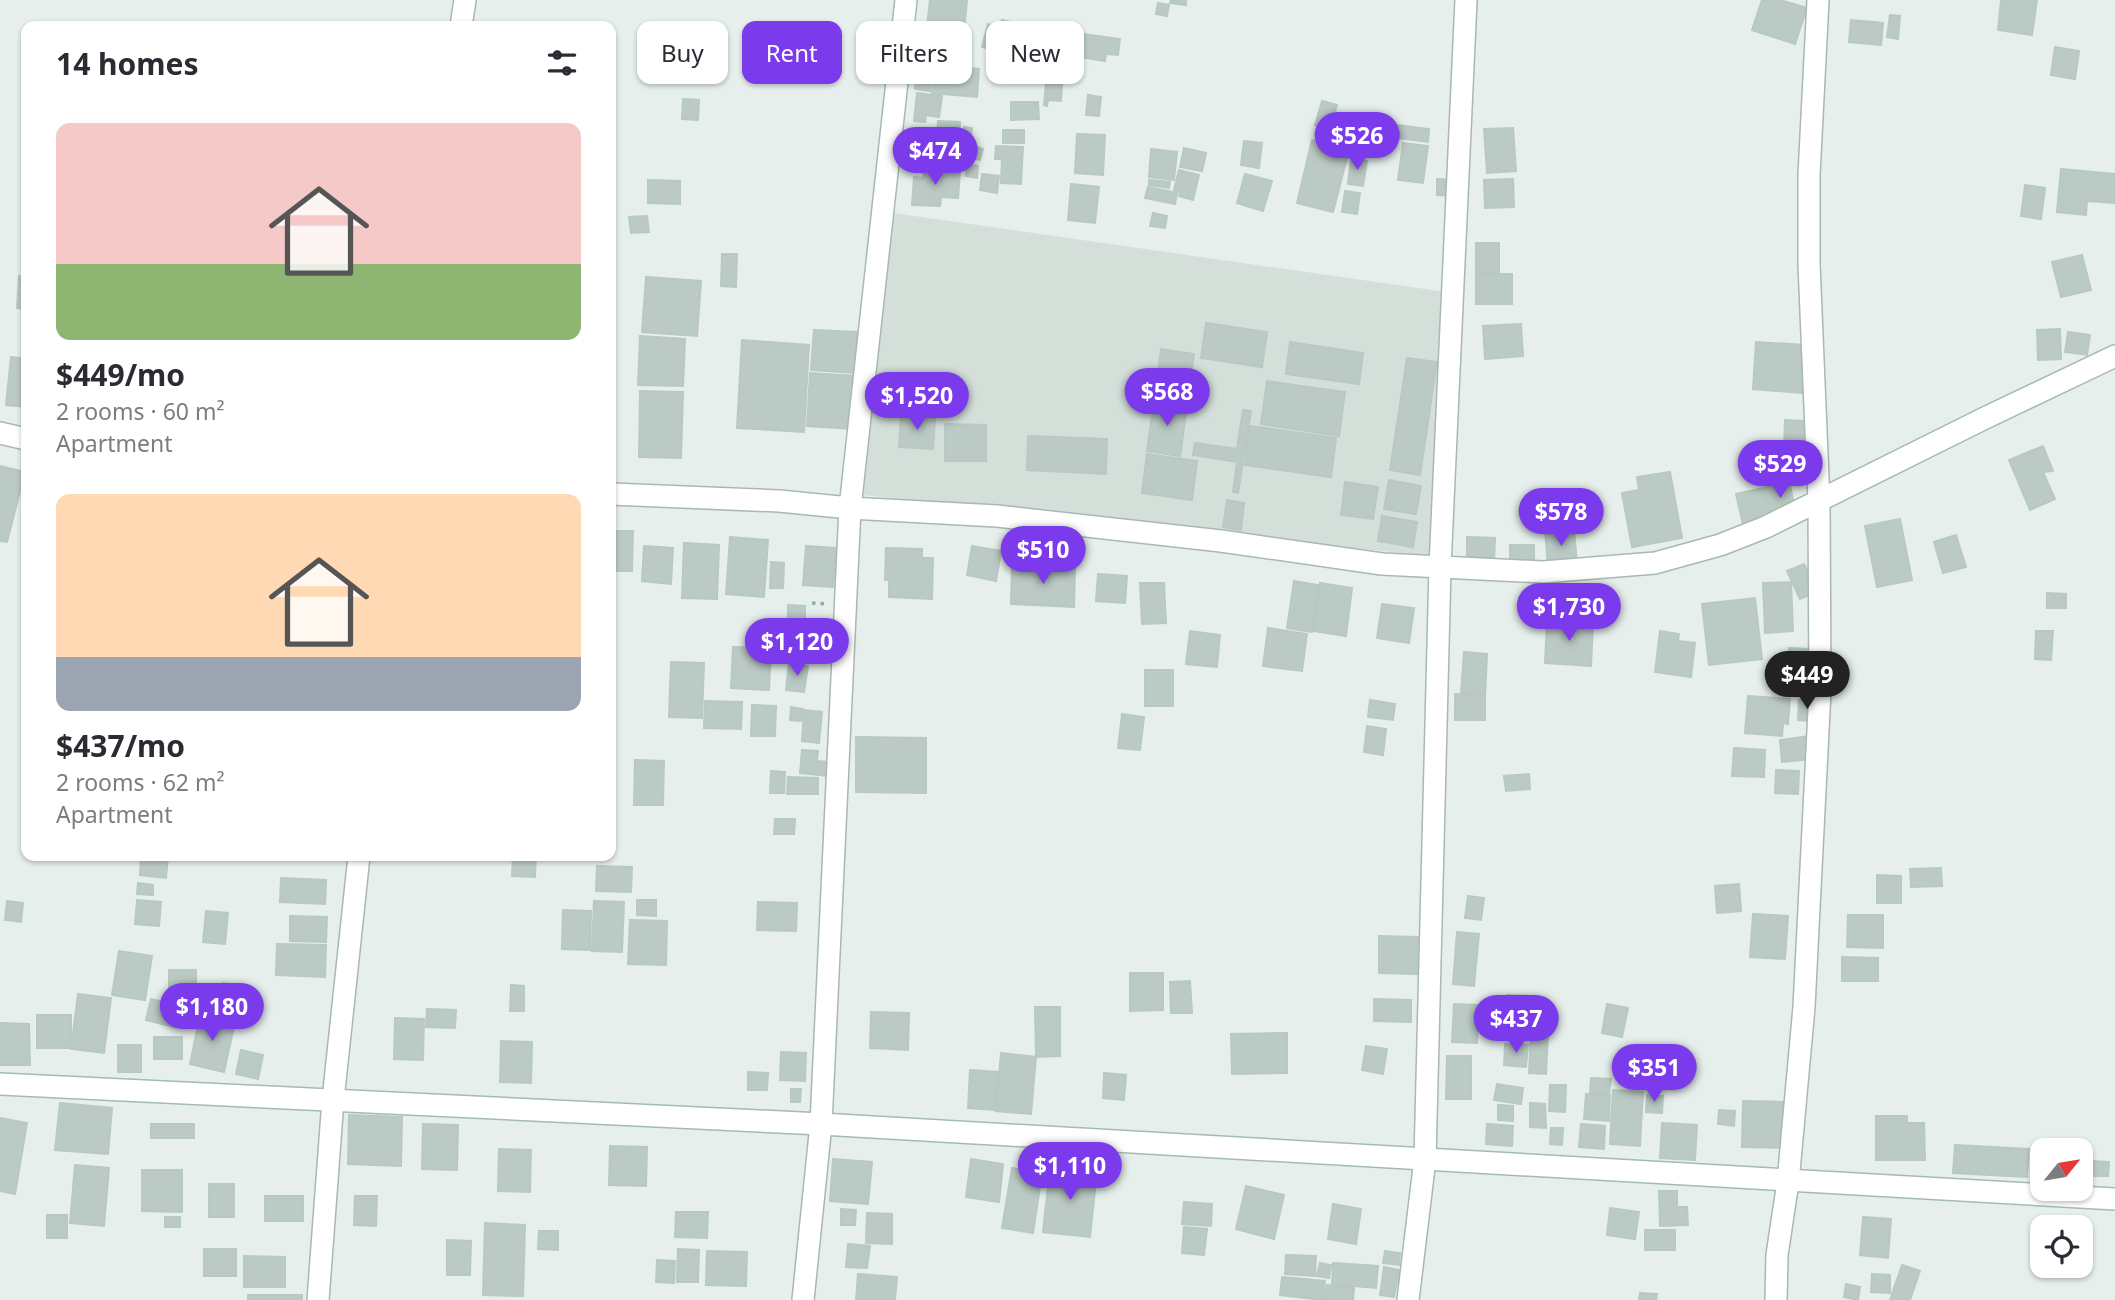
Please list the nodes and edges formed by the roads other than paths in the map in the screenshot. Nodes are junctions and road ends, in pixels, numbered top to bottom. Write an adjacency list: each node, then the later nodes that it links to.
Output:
1 (465, 0): 5 (street)
2 (906, 0): 11 (street)
3 (1466, 0): 12 (street)
4 (1818, 0): 10 (street)
5 (462, 21)
6 (2115, 356): 10 (street)
7 (0, 433): 8 (street)
8 (21, 438)
9 (616, 494): 11 (street)
10 (1818, 502): 12 (street); 18 (street)
11 (850, 508): 12 (street); 16 (street)
12 (1440, 567): 17 (street)
13 (358, 861): 15 (street)
14 (0, 1084): 15 (street)
15 (333, 1100): 16 (street); 20 (street)
16 (821, 1124): 17 (street); 21 (street)
17 (1425, 1159): 18 (street); 22 (street)
18 (1788, 1182): 19 (street); 23 (street)
19 (2115, 1199)
20 (318, 1300)
21 (803, 1300)
22 (1408, 1300)
23 (1776, 1300)

